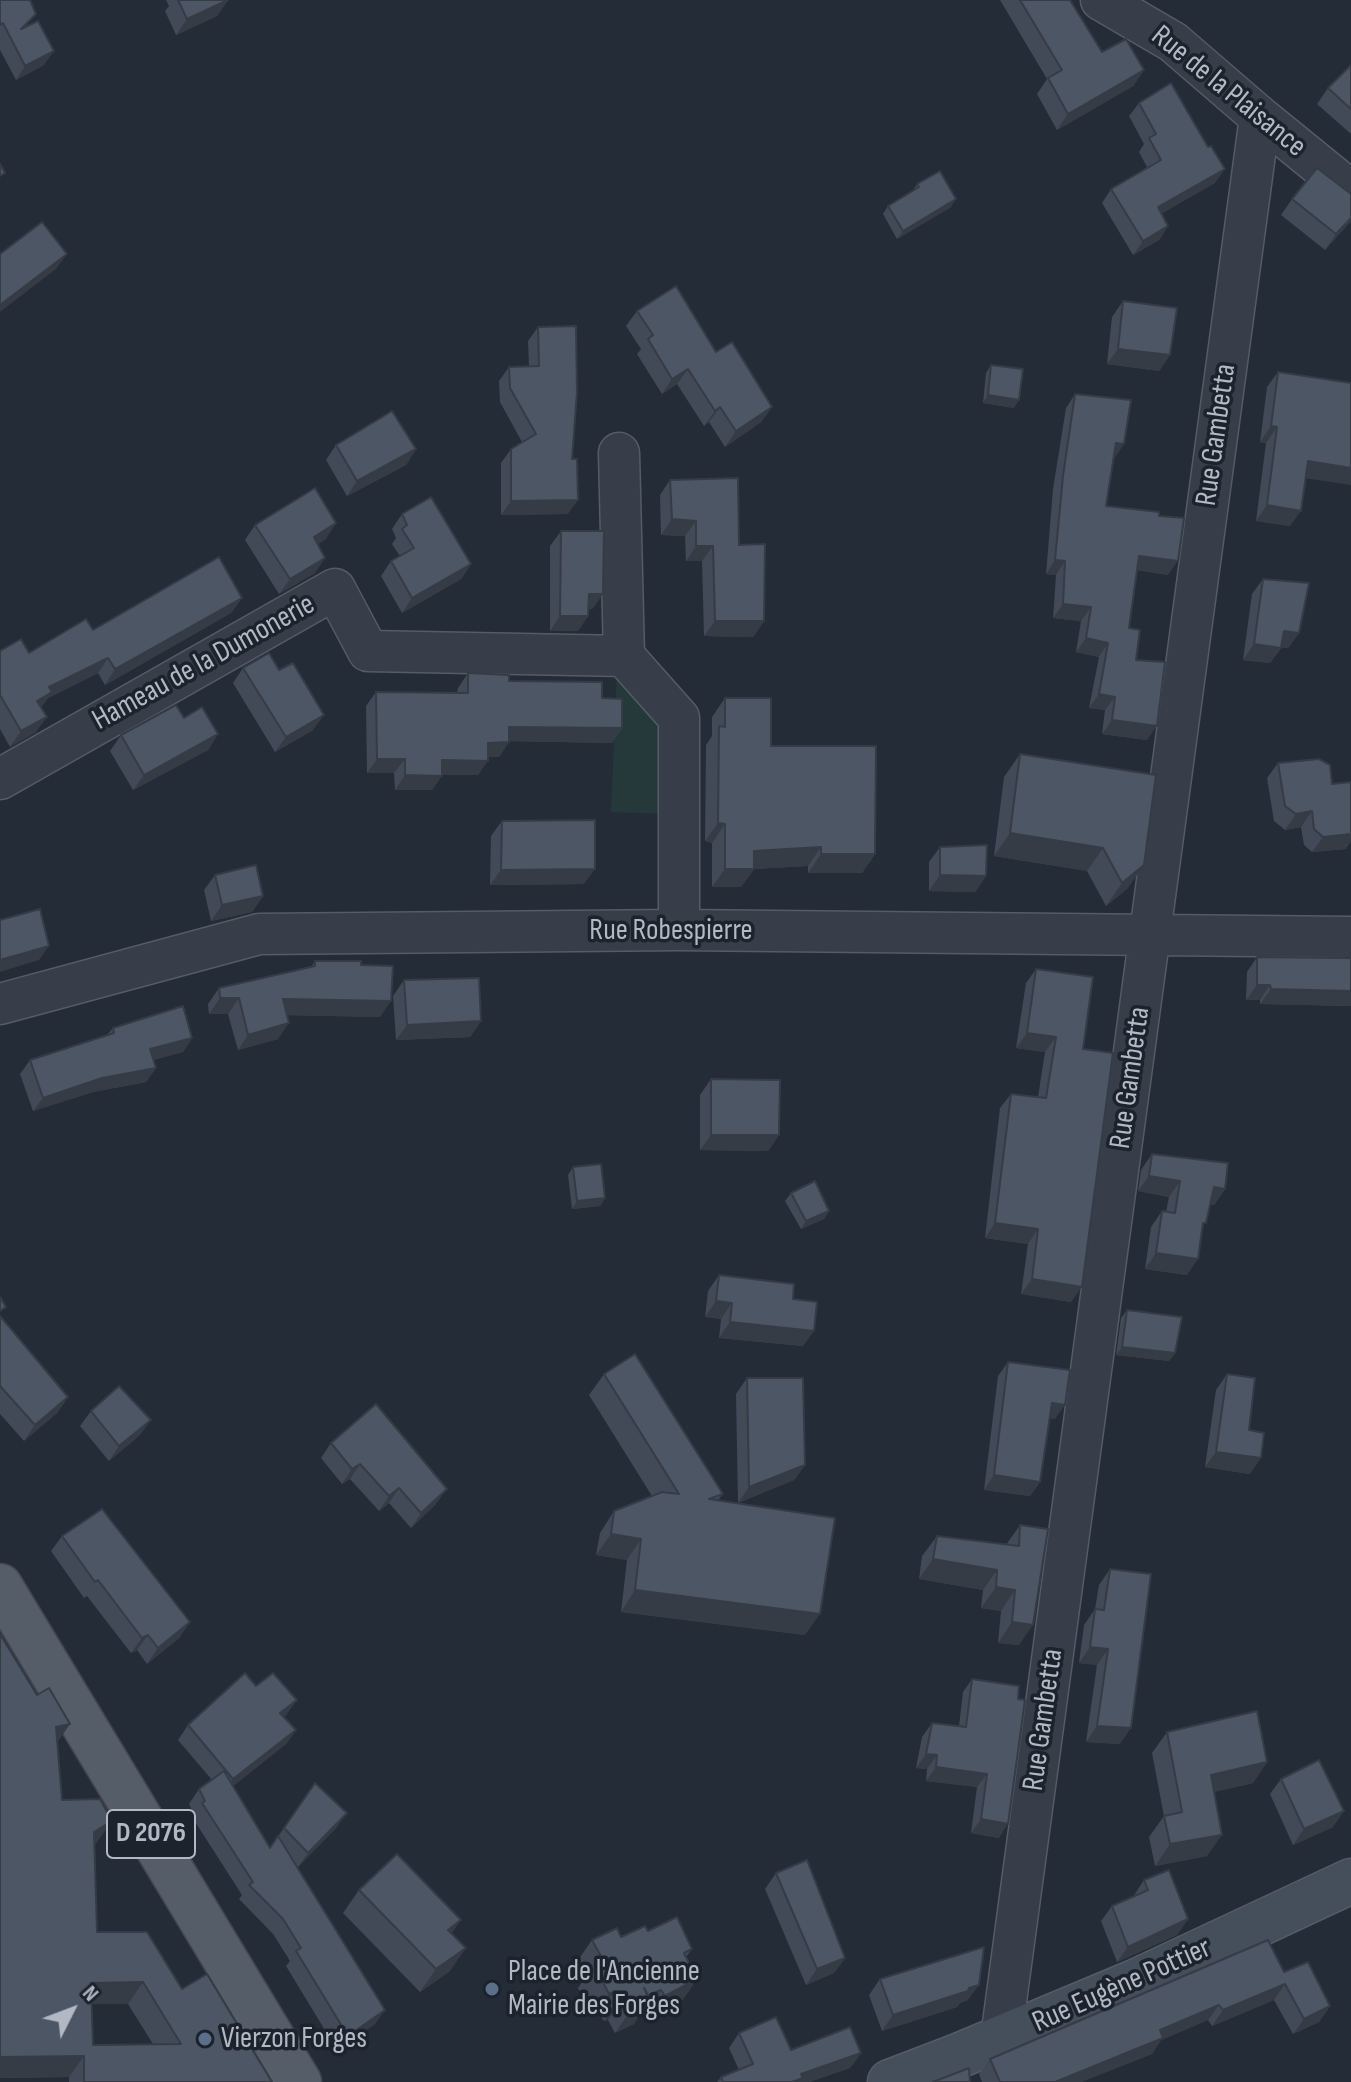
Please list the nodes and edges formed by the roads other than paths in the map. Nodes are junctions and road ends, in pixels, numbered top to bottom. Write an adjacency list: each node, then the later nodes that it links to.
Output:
1 (1101, 0): 2 (street, Rue de la Plaisance)
2 (1260, 117): 3 (street, Rue de la Plaisance); 8 (street, Rue Gambetta)
3 (1351, 191)
4 (619, 453): 5 (street)
5 (624, 656): 6 (street, Hameau de la Dumonerie); 7 (street)
6 (0, 779)
7 (679, 930): 8 (street, Rue Robespierre); 10 (street, Rue Robespierre)
8 (1149, 937): 9 (street, Rue Robespierre); 13 (street, Rue Gambetta)
9 (1351, 937)
10 (0, 1004)
11 (0, 1586): 14 (main road, D 2076)
12 (1351, 1881): 13 (street, Rue Eugène Pottier)
13 (1001, 2038): 15 (street, Rue Eugène Pottier)
14 (299, 2082)
15 (890, 2082)

